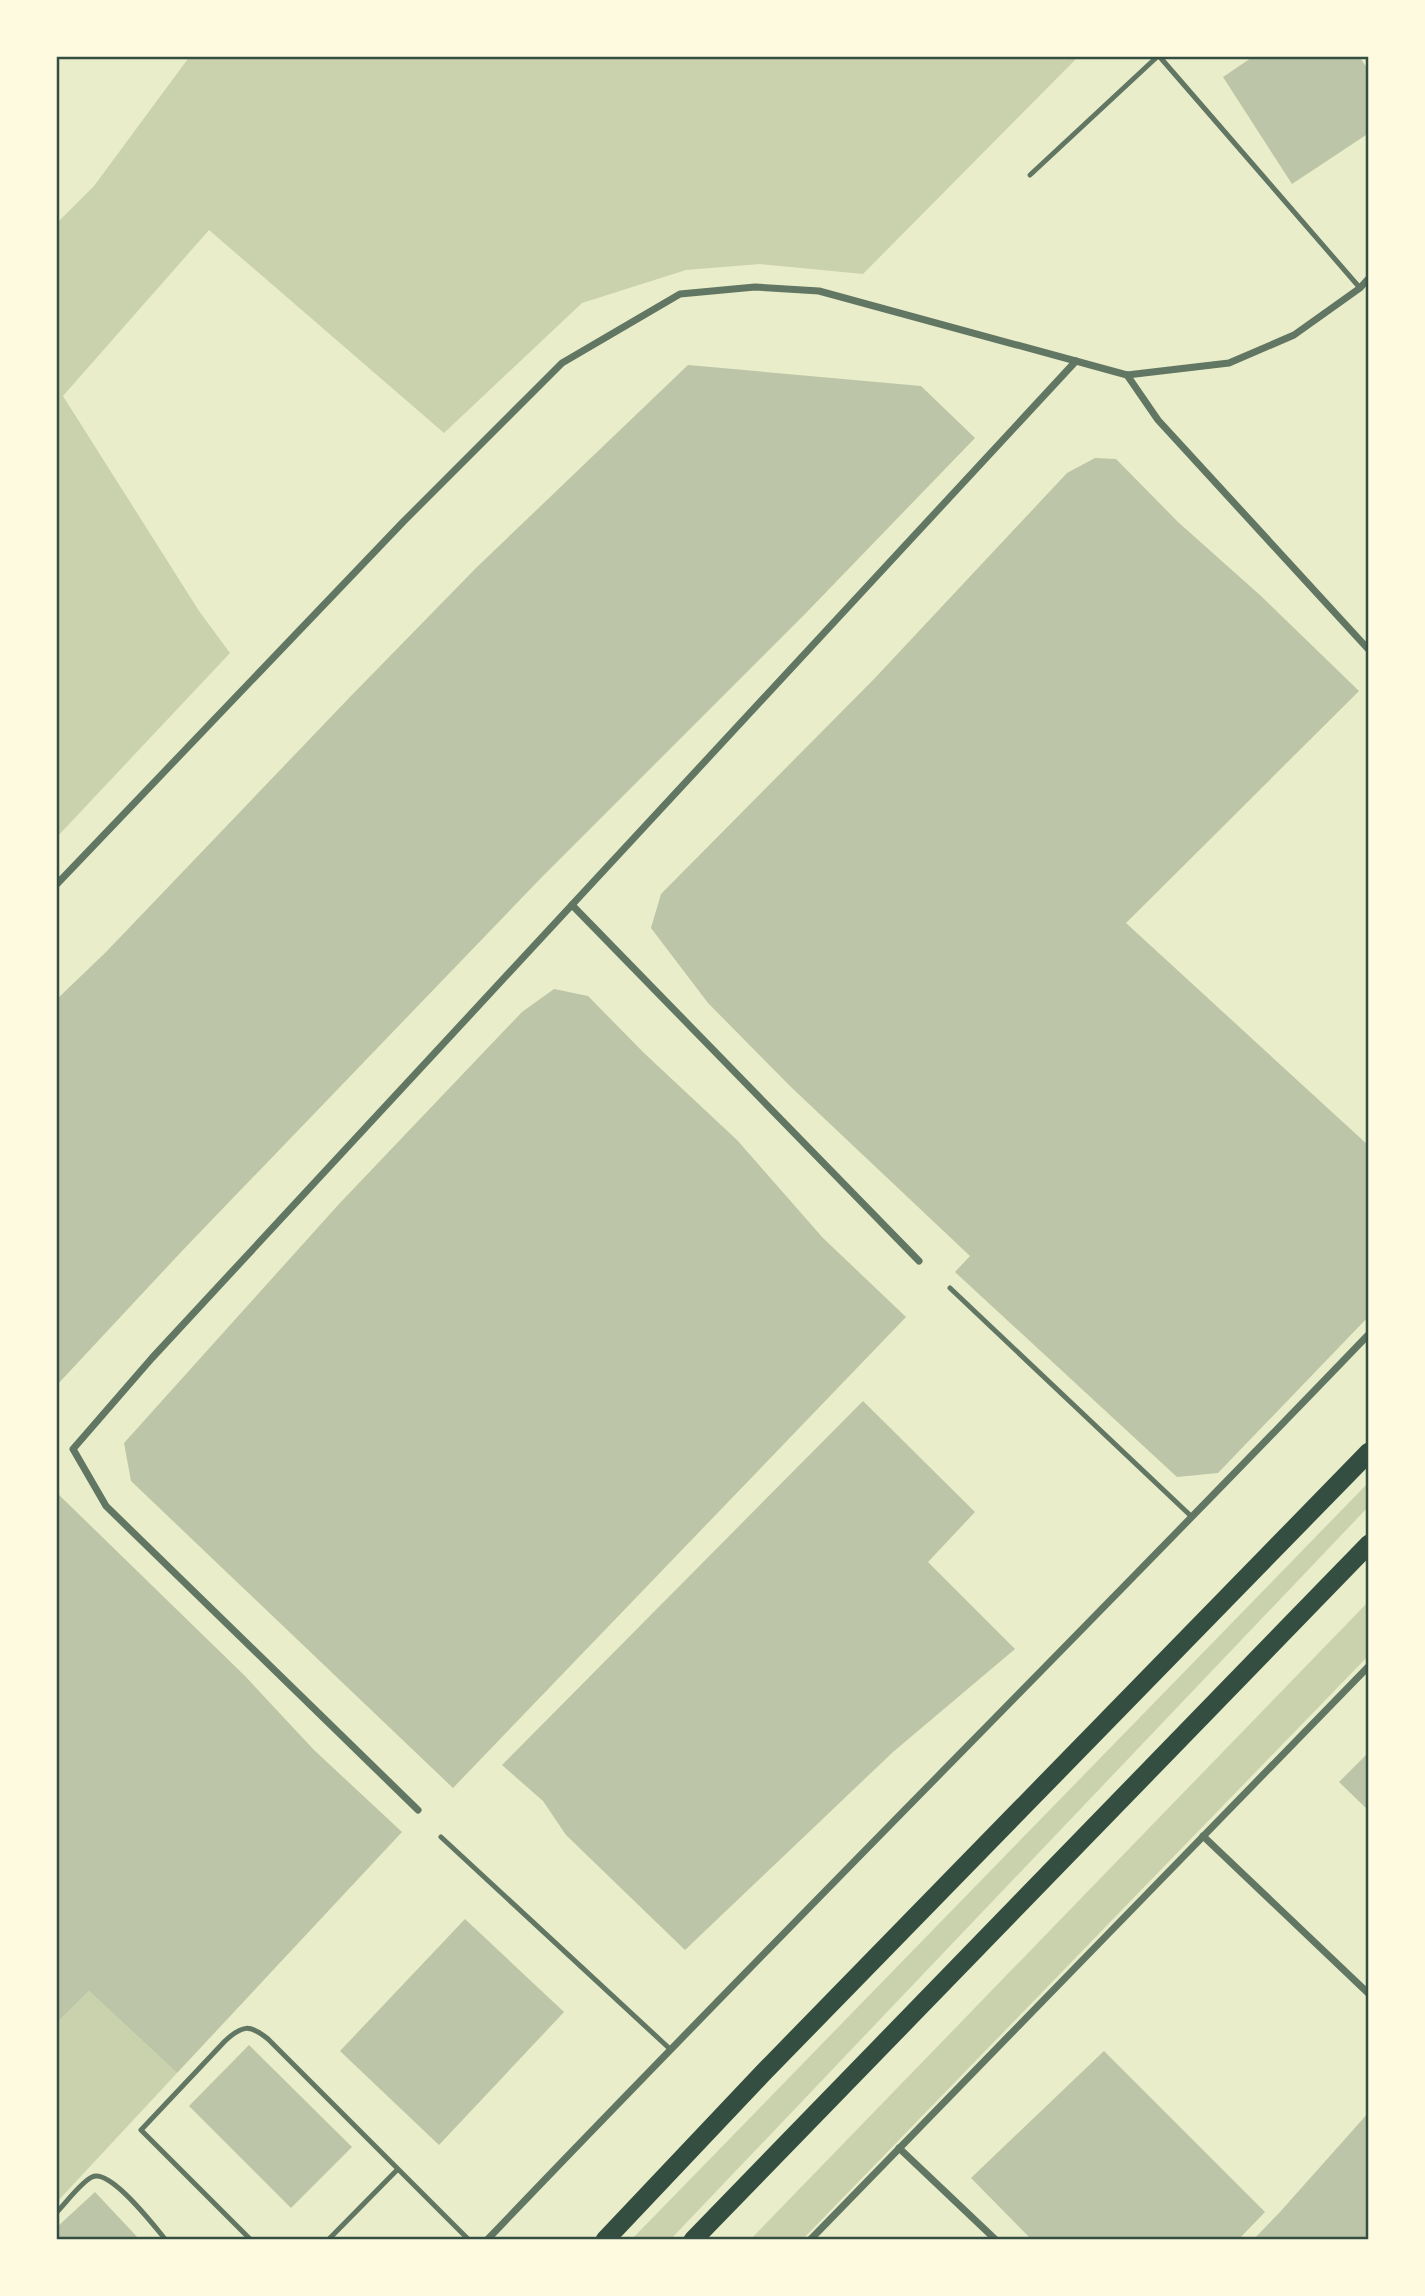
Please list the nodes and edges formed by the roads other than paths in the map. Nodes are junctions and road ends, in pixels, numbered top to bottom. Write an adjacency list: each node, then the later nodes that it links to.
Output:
1 (1158, 56): 2 (lane); 4 (lane)
2 (1030, 175)
3 (1369, 278): 4 (street)
4 (1360, 288): 6 (street)
5 (1076, 361): 6 (street); 8 (street); 9 (street)
6 (1127, 375): 7 (street)
7 (1369, 650)
8 (56, 886)
9 (572, 905): 10 (street); 17 (street)
10 (919, 1261)
11 (950, 1288): 14 (lane)
12 (1369, 1334): 14 (street)
13 (1369, 1452): 30 (highway)
14 (1193, 1518): 21 (street)
15 (1369, 1544): 31 (highway)
16 (1369, 1666): 18 (street)
17 (418, 1810)
18 (1203, 1836): 20 (street); 22 (street)
19 (441, 1837): 21 (lane)
20 (1369, 1994)
21 (670, 2049): 29 (street)
22 (899, 2148): 32 (street); 33 (street)
23 (397, 2170): 26 (lane); 27 (lane); 28 (lane)
24 (56, 2213): 25 (lane)
25 (166, 2240)
26 (251, 2240)
27 (328, 2240)
28 (469, 2240)
29 (487, 2240)
30 (605, 2240)
31 (693, 2240)
32 (810, 2240)
33 (996, 2240)

